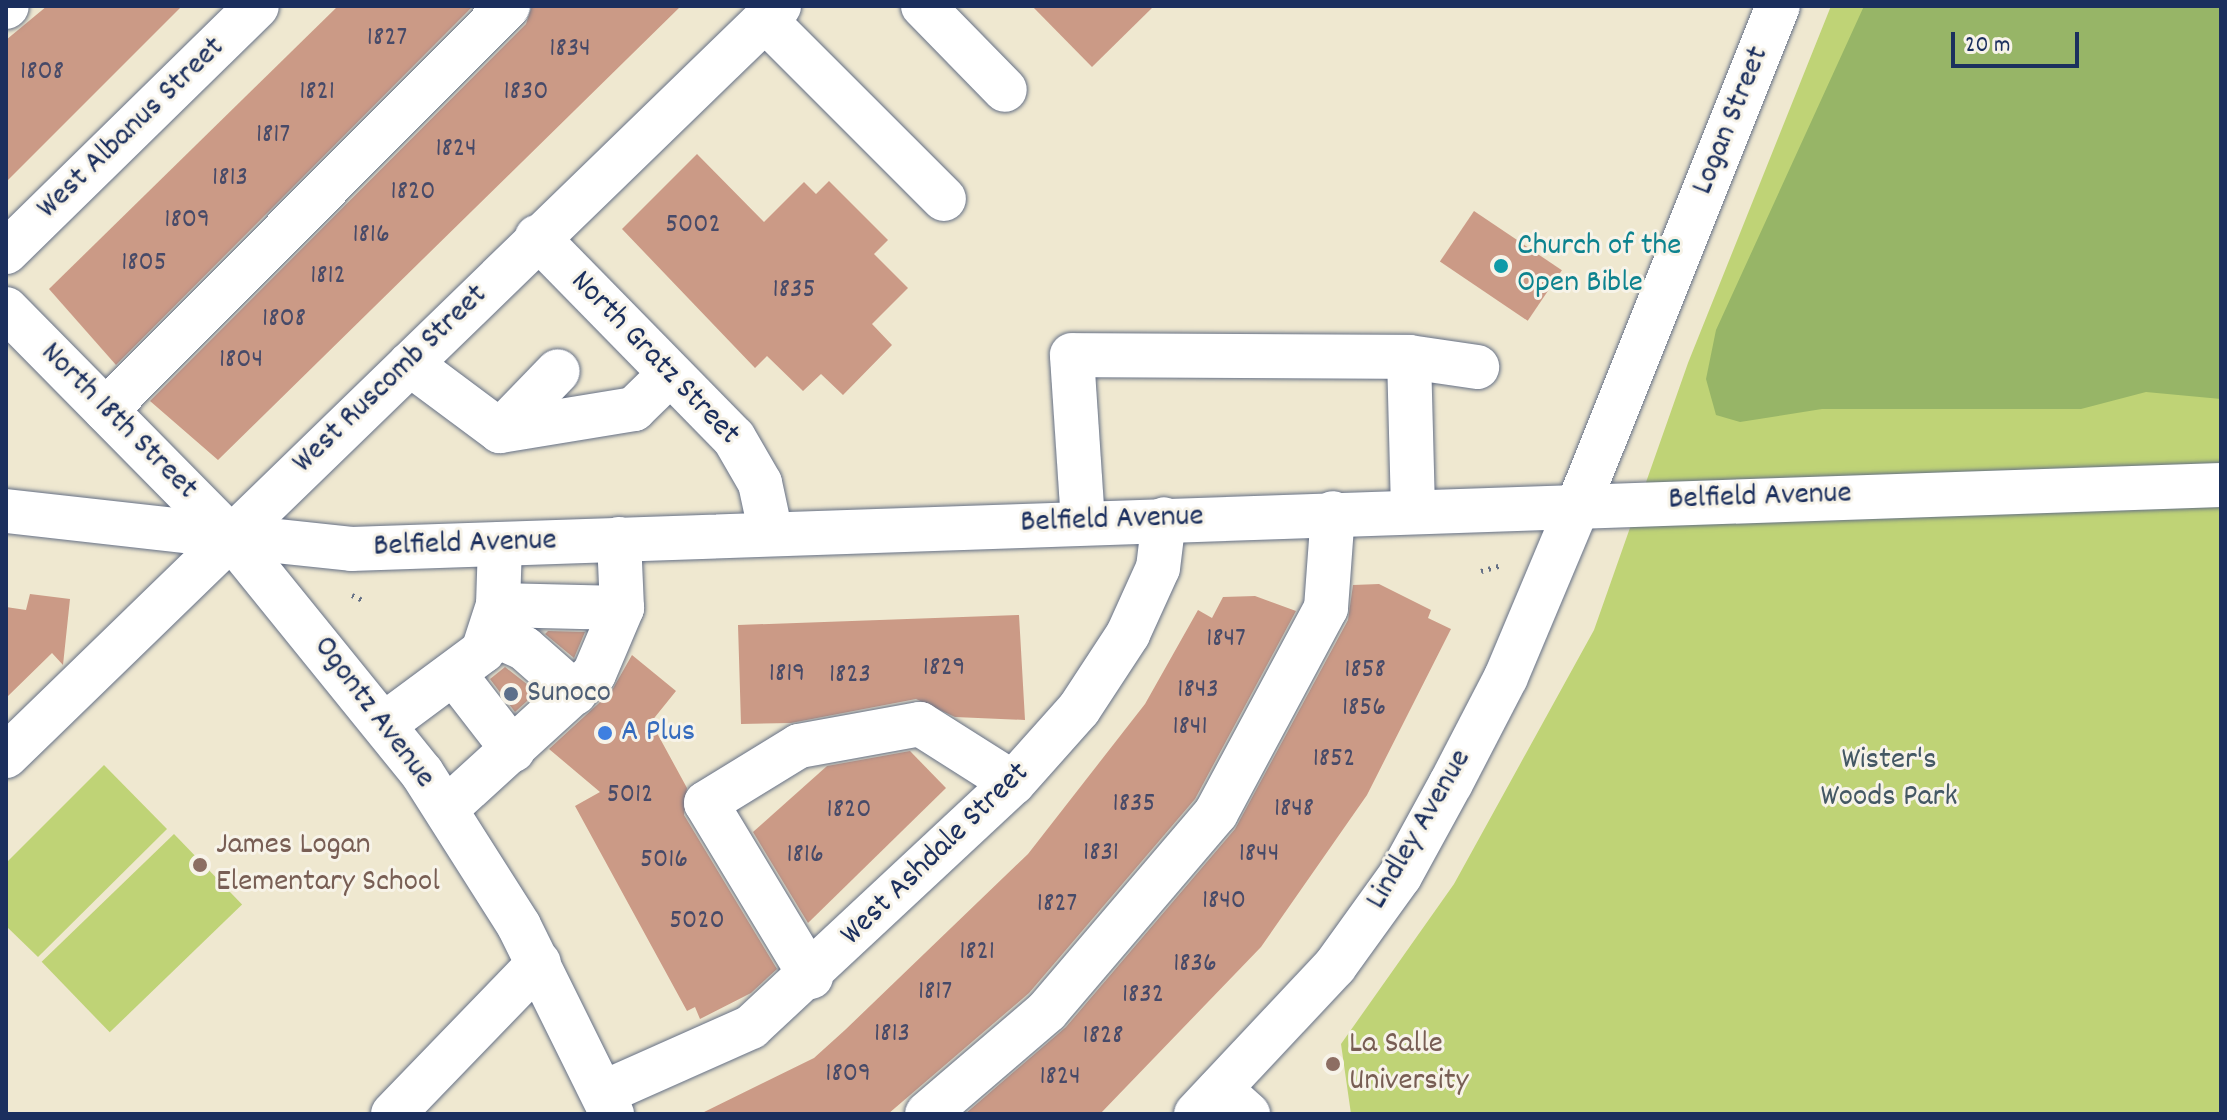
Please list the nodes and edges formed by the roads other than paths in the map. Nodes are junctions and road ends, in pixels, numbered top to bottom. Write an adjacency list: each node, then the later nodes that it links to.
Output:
1 (257, 6): 9 (street, West Albanus Street)
2 (508, 6): 16 (street)
3 (923, 6): 6 (street)
4 (1778, 6): 19 (street, Logan Street)
5 (772, 13): 7 (street); 8 (street, West Ruscomb Street)
6 (1005, 90)
7 (944, 199)
8 (537, 237): 12 (street, West Ruscomb Street); 15 (street, North Gratz Street)
9 (6, 252)
10 (6, 309): 16 (street, North 18th Street)
11 (1409, 357): 13 (street); 20 (street); 24 (street)
12 (410, 364): 17 (street); 26 (street, West Ruscomb Street)
13 (1477, 367)
14 (558, 371): 17 (street)
15 (669, 375): 17 (street); 25 (street, North Gratz Street)
16 (106, 410): 26 (street, North 18th Street)
17 (500, 431)
18 (2221, 485): 19 (street, Belfield Avenue)
19 (1579, 503): 20 (street, Belfield Avenue); 41 (street, Lindley Avenue)
20 (1413, 509): 22 (street, Belfield Avenue)
21 (6, 511): 26 (street, Belfield Avenue)
22 (1333, 513): 23 (street, Belfield Avenue); 43 (street)
23 (1164, 519): 24 (street, Belfield Avenue); 36 (street, West Ashdale Street)
24 (1083, 522): 25 (street, Belfield Avenue)
25 (771, 534): 27 (street, Belfield Avenue)
26 (230, 536): 28 (street, Belfield Avenue); 33 (street, Ogontz Avenue); 35 (street, West Ruscomb Street)
27 (619, 539): 28 (street, Belfield Avenue); 29 (street)
28 (500, 544): 30 (street)
29 (622, 608): 30 (street); 32 (street)
30 (495, 619): 31 (street); 32 (street)
31 (455, 675): 33 (street); 34 (street)
32 (575, 693): 34 (street)
33 (386, 723): 37 (street, Ogontz Avenue)
34 (513, 750): 37 (street)
35 (6, 756)
36 (1013, 783): 39 (street, West Ashdale Street); 39 (street)
37 (446, 809): 38 (street, Ogontz Avenue)
38 (539, 963): 40 (street, Ogontz Avenue); 42 (street)
39 (811, 977): 40 (street, West Ashdale Street)
40 (608, 1104)
41 (1221, 1106)
42 (393, 1114)
43 (927, 1114)

